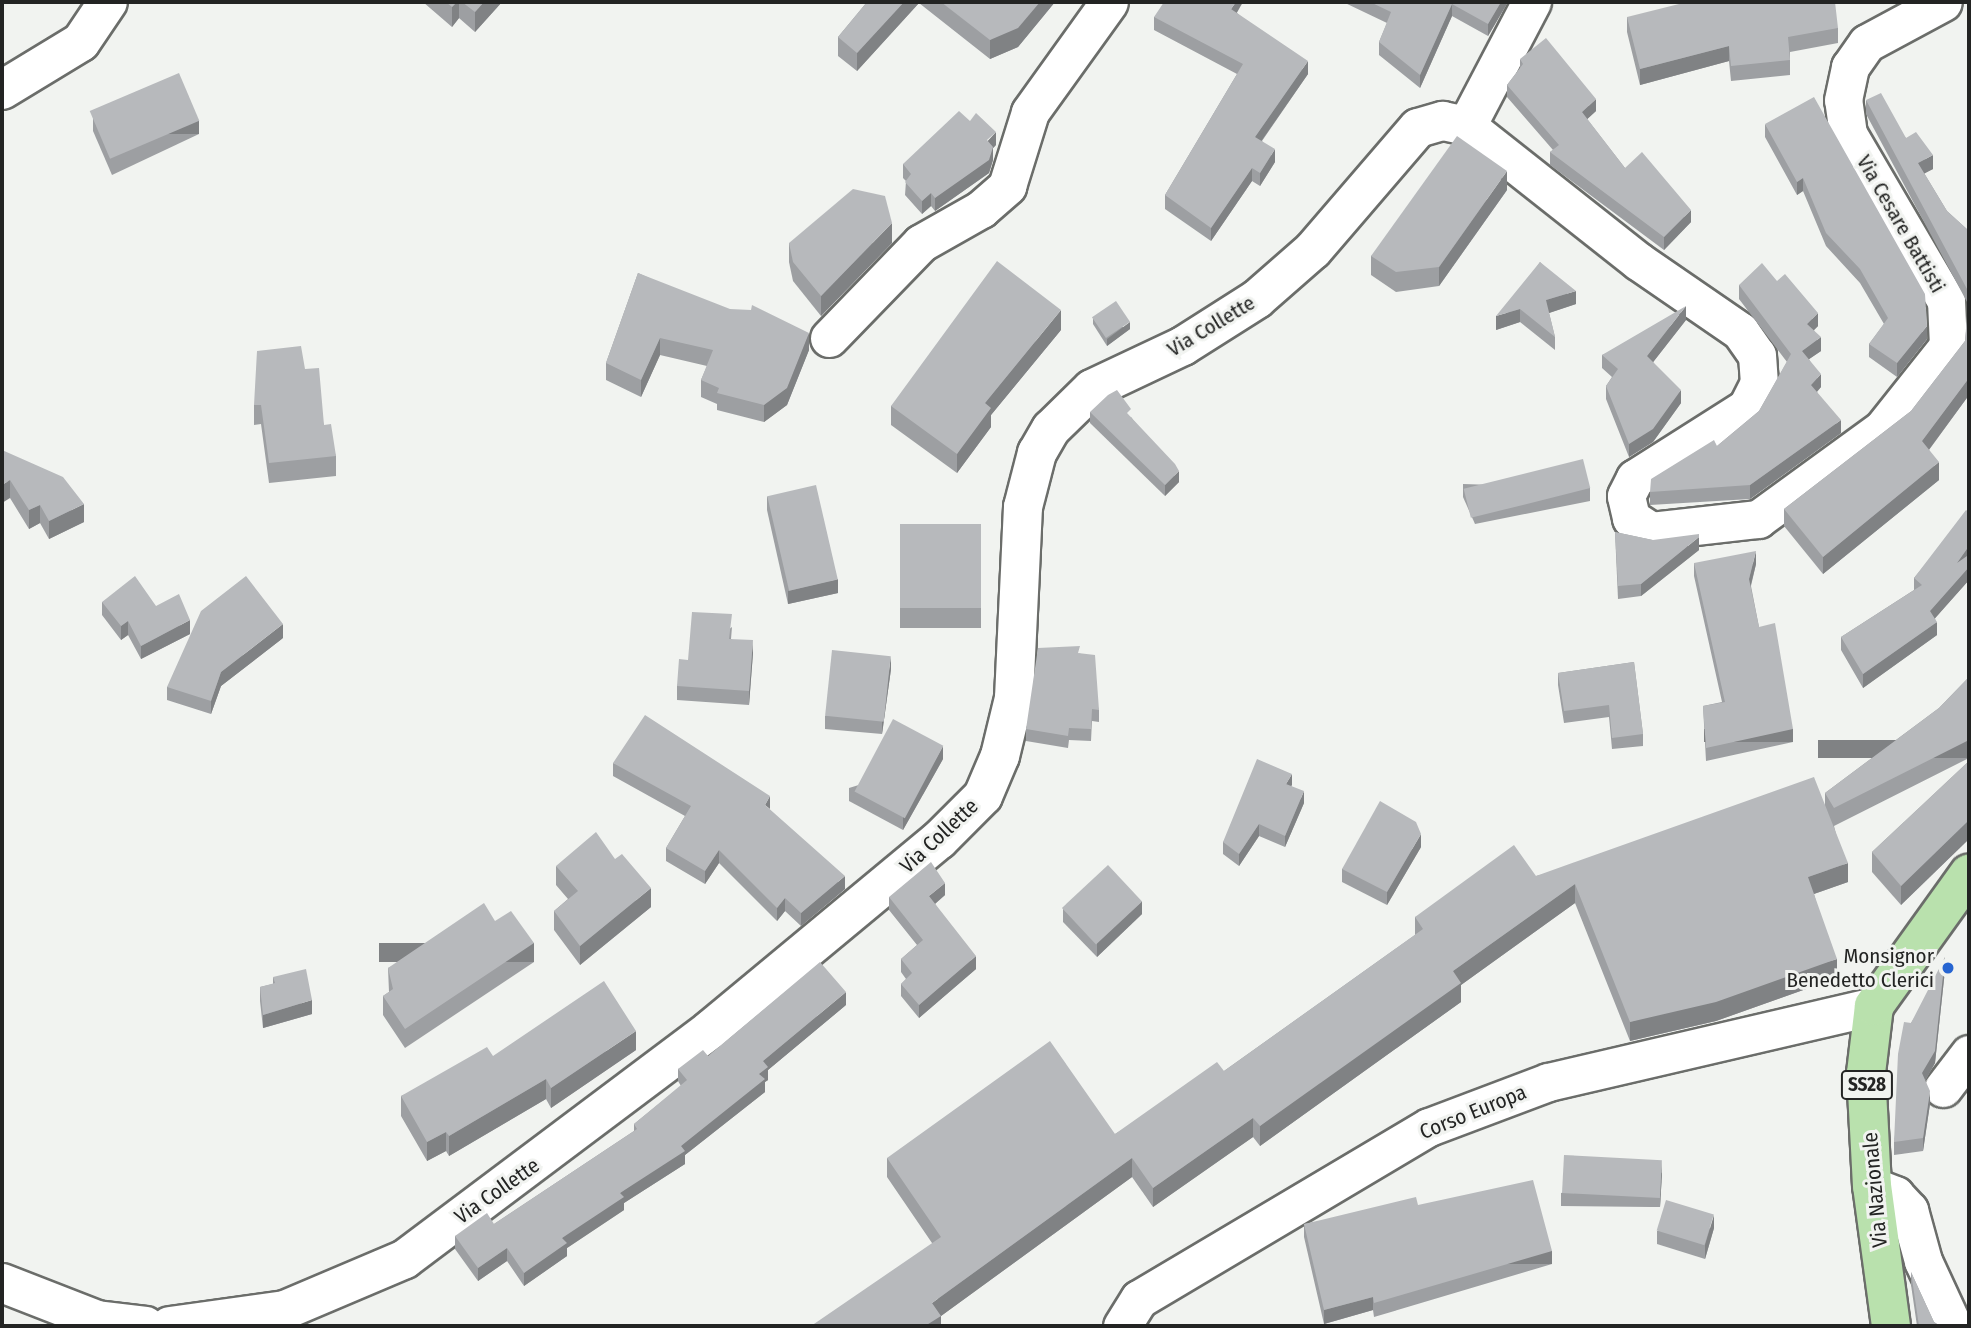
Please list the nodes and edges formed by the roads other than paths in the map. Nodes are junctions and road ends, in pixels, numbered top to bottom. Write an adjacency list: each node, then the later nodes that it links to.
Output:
1 (108, 2): 5 (street)
2 (1110, 2): 7 (street)
3 (1532, 2): 6 (street)
4 (1943, 2): 6 (street, Via Cesare Battisti)
5 (2, 90)
6 (1467, 126): 15 (street, Via Collette)
7 (829, 338)
8 (1969, 874): 9 (main road, Via Nazionale / SS28)
9 (1874, 1006): 12 (main road, Via Nazionale / SS28); 16 (street, Corso Europa)
10 (1969, 1054): 11 (street)
11 (1943, 1088)
12 (1872, 1186): 17 (main road, Via Nazionale / SS28); 18 (street)
13 (2, 1283): 14 (street)
14 (146, 1326)
15 (170, 1326)
16 (1122, 1326)
17 (1891, 1326)
18 (1953, 1326)

